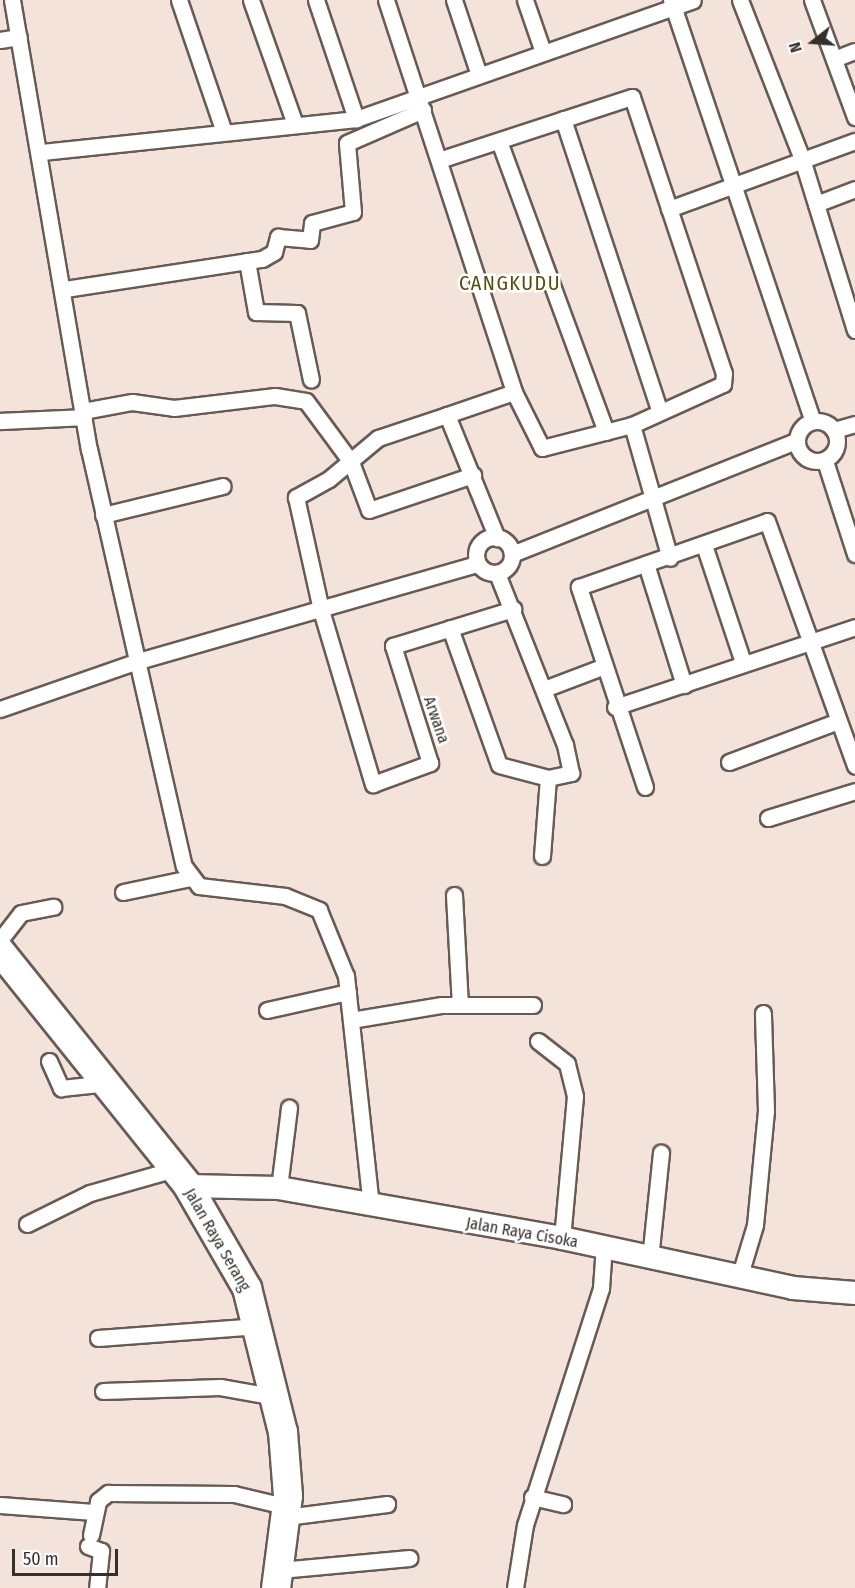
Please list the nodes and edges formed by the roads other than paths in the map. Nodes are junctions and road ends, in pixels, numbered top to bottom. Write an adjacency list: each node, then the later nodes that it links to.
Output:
1 (12, 0): 12 (street)
2 (179, 0): 24 (street)
3 (251, 0): 23 (street)
4 (316, 0): 21 (street)
5 (386, 0): 18 (street)
6 (454, 0): 17 (street)
7 (525, 0): 14 (street)
8 (693, 0): 11 (street)
9 (740, 0): 28 (street)
10 (812, 0): 16 (street)
11 (672, 4): 14 (street); 30 (street)
12 (19, 37): 13 (street); 27 (street)
13 (0, 40)
14 (542, 49): 17 (street)
15 (855, 51): 16 (street)
16 (834, 59): 20 (street)
17 (478, 72): 18 (street)
18 (418, 93): 19 (street); 21 (street)
19 (423, 110): 29 (street); 34 (street)
20 (855, 117)
21 (356, 119): 23 (street)
22 (563, 119): 25 (street); 33 (street); 39 (street)
23 (295, 124): 24 (street)
24 (223, 129): 27 (street)
25 (499, 141): 29 (street); 47 (street)
26 (855, 141): 28 (street)
27 (42, 152): 35 (street)
28 (802, 159): 30 (street); 32 (street)
29 (439, 160): 38 (street)
30 (733, 184): 33 (street); 43 (street)
31 (855, 189): 32 (street)
32 (816, 204): 36 (street)
33 (669, 209): 39 (street)
34 (247, 261): 35 (street); 37 (street)
35 (66, 289): 40 (street)
36 (855, 330)
37 (311, 380)
38 (514, 392): 41 (street); 47 (street)
39 (659, 410): 45 (street)
40 (84, 414): 42 (street); 50 (street); 54 (street)
41 (447, 415): 50 (street); 51 (street)
42 (0, 421)
43 (813, 421): 46 (street); 48 (street)
44 (855, 424): 46 (street)
45 (632, 426): 47 (street); 53 (street)
46 (834, 430): 49 (street)
47 (606, 432)
48 (796, 441): 49 (street); 53 (street)
49 (825, 460): 58 (street)
50 (351, 462): 51 (street); 64 (street)
51 (472, 475): 55 (street)
52 (223, 486): 54 (street)
53 (652, 496): 57 (street); 59 (street)
54 (103, 515): 68 (street)
55 (497, 538): 57 (street); 60 (street)
56 (704, 545): 59 (street); 67 (street); 69 (street)
57 (512, 554): 62 (street)
58 (855, 554)
59 (670, 558): 61 (street)
60 (477, 564): 62 (street); 64 (street)
61 (646, 564): 70 (street); 71 (street)
62 (497, 573): 63 (street)
63 (513, 609): 66 (street, Arwana); 72 (street)
64 (321, 610): 66 (street, Arwana); 68 (street)
65 (855, 627): 67 (street)
66 (450, 628): 78 (street)
67 (808, 642): 69 (street); 75 (street)
68 (135, 662): 74 (street); 83 (street)
69 (743, 662): 71 (street)
70 (602, 667): 72 (street); 73 (street)
71 (684, 685): 73 (street)
72 (544, 689): 78 (street)
73 (615, 707): 79 (street)
74 (0, 710)
75 (838, 721): 76 (street); 77 (street)
76 (729, 762)
77 (855, 766)
78 (548, 778): 82 (street)
79 (645, 787)
80 (855, 790): 81 (street)
81 (768, 818)
82 (542, 856)
83 (190, 878): 84 (street); 89 (street)
84 (123, 892)
85 (454, 895): 90 (street)
86 (53, 907): 87 (street)
87 (0, 940)
88 (0, 951): 97 (highway, Jalan Raya Serang)
89 (348, 992): 92 (street); 94 (street)
90 (460, 1005): 91 (street); 94 (street)
91 (533, 1005)
92 (267, 1010)
93 (763, 1013): 107 (street)
94 (351, 1020): 102 (street)
95 (538, 1041): 104 (street)
96 (49, 1061): 97 (street)
97 (109, 1083): 100 (highway, Jalan Raya Serang)
98 (289, 1108): 101 (street)
99 (661, 1153): 106 (street)
100 (181, 1178): 101 (street, Jalan Raya Cisoka); 103 (street); 109 (highway, Jalan Raya Serang)
101 (279, 1188): 102 (street, Jalan Raya Cisoka)
102 (370, 1206): 104 (street, Jalan Raya Cisoka)
103 (27, 1224)
104 (562, 1238): 105 (street, Jalan Raya Cisoka)
105 (604, 1249): 106 (street, Jalan Raya Cisoka); 113 (street)
106 (650, 1259): 107 (street, Jalan Raya Cisoka)
107 (739, 1278): 108 (street, Jalan Raya Cisoka)
108 (855, 1293)
109 (259, 1326): 110 (street); 112 (highway, Jalan Raya Serang)
110 (98, 1338)
111 (103, 1391): 112 (street)
112 (276, 1397): 118 (highway, Jalan Raya Serang)
113 (532, 1497): 115 (street); 122 (street)
114 (387, 1504): 118 (street)
115 (562, 1504)
116 (0, 1505): 117 (street)
117 (94, 1512): 118 (street); 121 (street)
118 (287, 1512): 120 (highway, Jalan Raya Serang)
119 (409, 1558): 120 (street)
120 (278, 1579)
121 (97, 1588)
122 (515, 1588)

